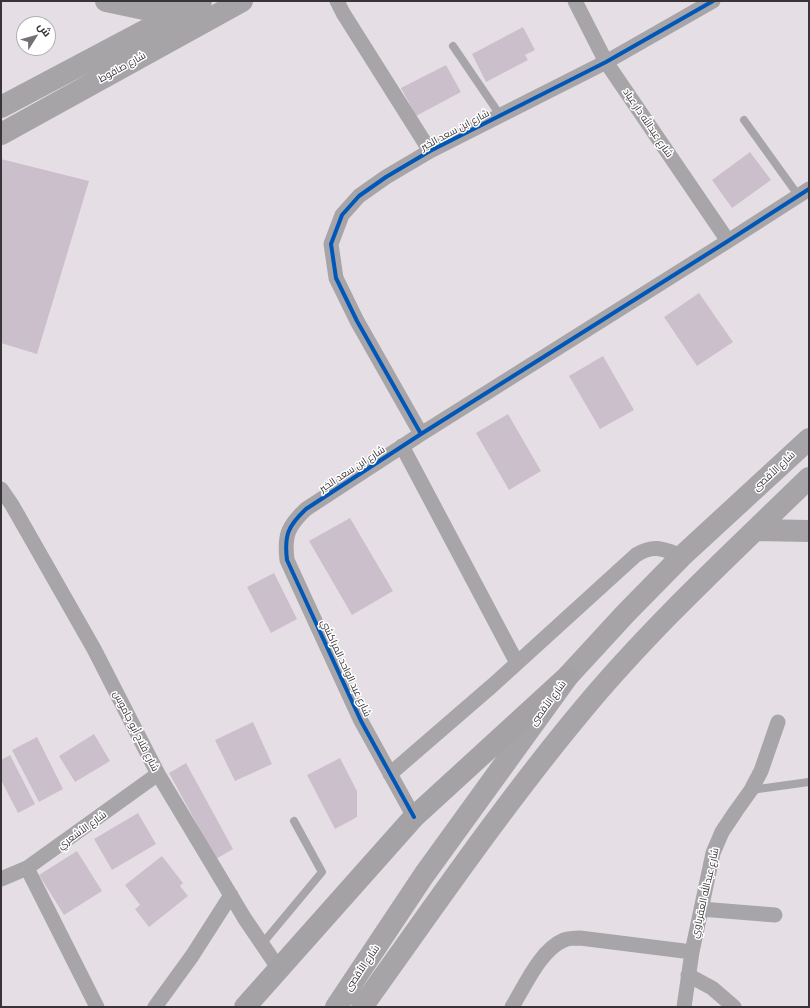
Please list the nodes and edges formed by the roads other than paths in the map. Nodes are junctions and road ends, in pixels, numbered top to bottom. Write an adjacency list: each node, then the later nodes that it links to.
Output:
1 (106, 1): 6 (main road)
2 (242, 1): 12 (main road, شارع صافوط)
3 (337, 1): 13 (street)
4 (575, 1): 8 (street, شارع عبدالله دار عياد)
5 (713, 1): 8 (street, شارع ابن سعد الخير)
6 (193, 5): 9 (main road)
7 (453, 46): 10 (lane)
8 (606, 62): 10 (street, شارع ابن سعد الخير); 15 (street, شارع عبدالله دار عياد)
9 (3, 101): 12 (street)
10 (500, 115): 13 (street, شارع ابن سعد الخير)
11 (744, 120): 14 (lane)
12 (8, 130)
13 (430, 151): 16 (street, شارع ابن سعد الخير)
14 (804, 192): 15 (street, شارع ابن سعد الخير)
15 (728, 241): 16 (street, شارع ابن سعد الخير)
16 (421, 434): 18 (street, شارع ابن سعد الخير)
17 (809, 439): 24 (main road, شارع الأقصى)
18 (402, 446): 21 (street, شارع ابن سعد الخير); 25 (street)
19 (809, 478): 22 (main road)
20 (1, 488): 28 (street, شارع فلاح أبو جاموس)
21 (294, 520): 29 (street, شارع عبد الواحد المراكشي)
22 (756, 530): 23 (main road); 47 (main road)
23 (809, 531)
24 (682, 556): 25 (street); 26 (main road, شارع الأقصى)
25 (517, 663): 29 (street)
26 (568, 676): 32 (highway); 46 (main road, شارع الأقصى)
27 (778, 722): 31 (street, شارع عبدالله العقرباوي)
28 (158, 774): 34 (street, شارع الأشعري); 36 (street, شارع فلاح أبو جاموس)
29 (390, 774): 32 (street, شارع عبد الواحد المراكشي)
30 (809, 782): 31 (lane)
31 (752, 790): 37 (street, شارع عبدالله العقرباوي)
32 (414, 817): 41 (highway)
33 (294, 821): 39 (lane)
34 (26, 868): 35 (street, شارع الأشعري); 43 (street)
35 (1, 879)
36 (231, 895): 39 (street, شارع فلاح أبو جاموس); 44 (street)
37 (701, 909): 38 (street); 40 (street, شارع عبدالله العقرباوي)
38 (775, 915)
39 (262, 944): 41 (street, شارع فلاح أبو جاموس)
40 (692, 952): 42 (street, شارع عبدالله العقرباوي); 48 (street)
41 (279, 969): 45 (highway)
42 (688, 975): 49 (street, شارع عبدالله العقرباوي); 50 (street)
43 (97, 1007)
44 (155, 1007)
45 (245, 1007)
46 (336, 1007)
47 (362, 1007)
48 (512, 1007)
49 (684, 1007)
50 (734, 1007)

